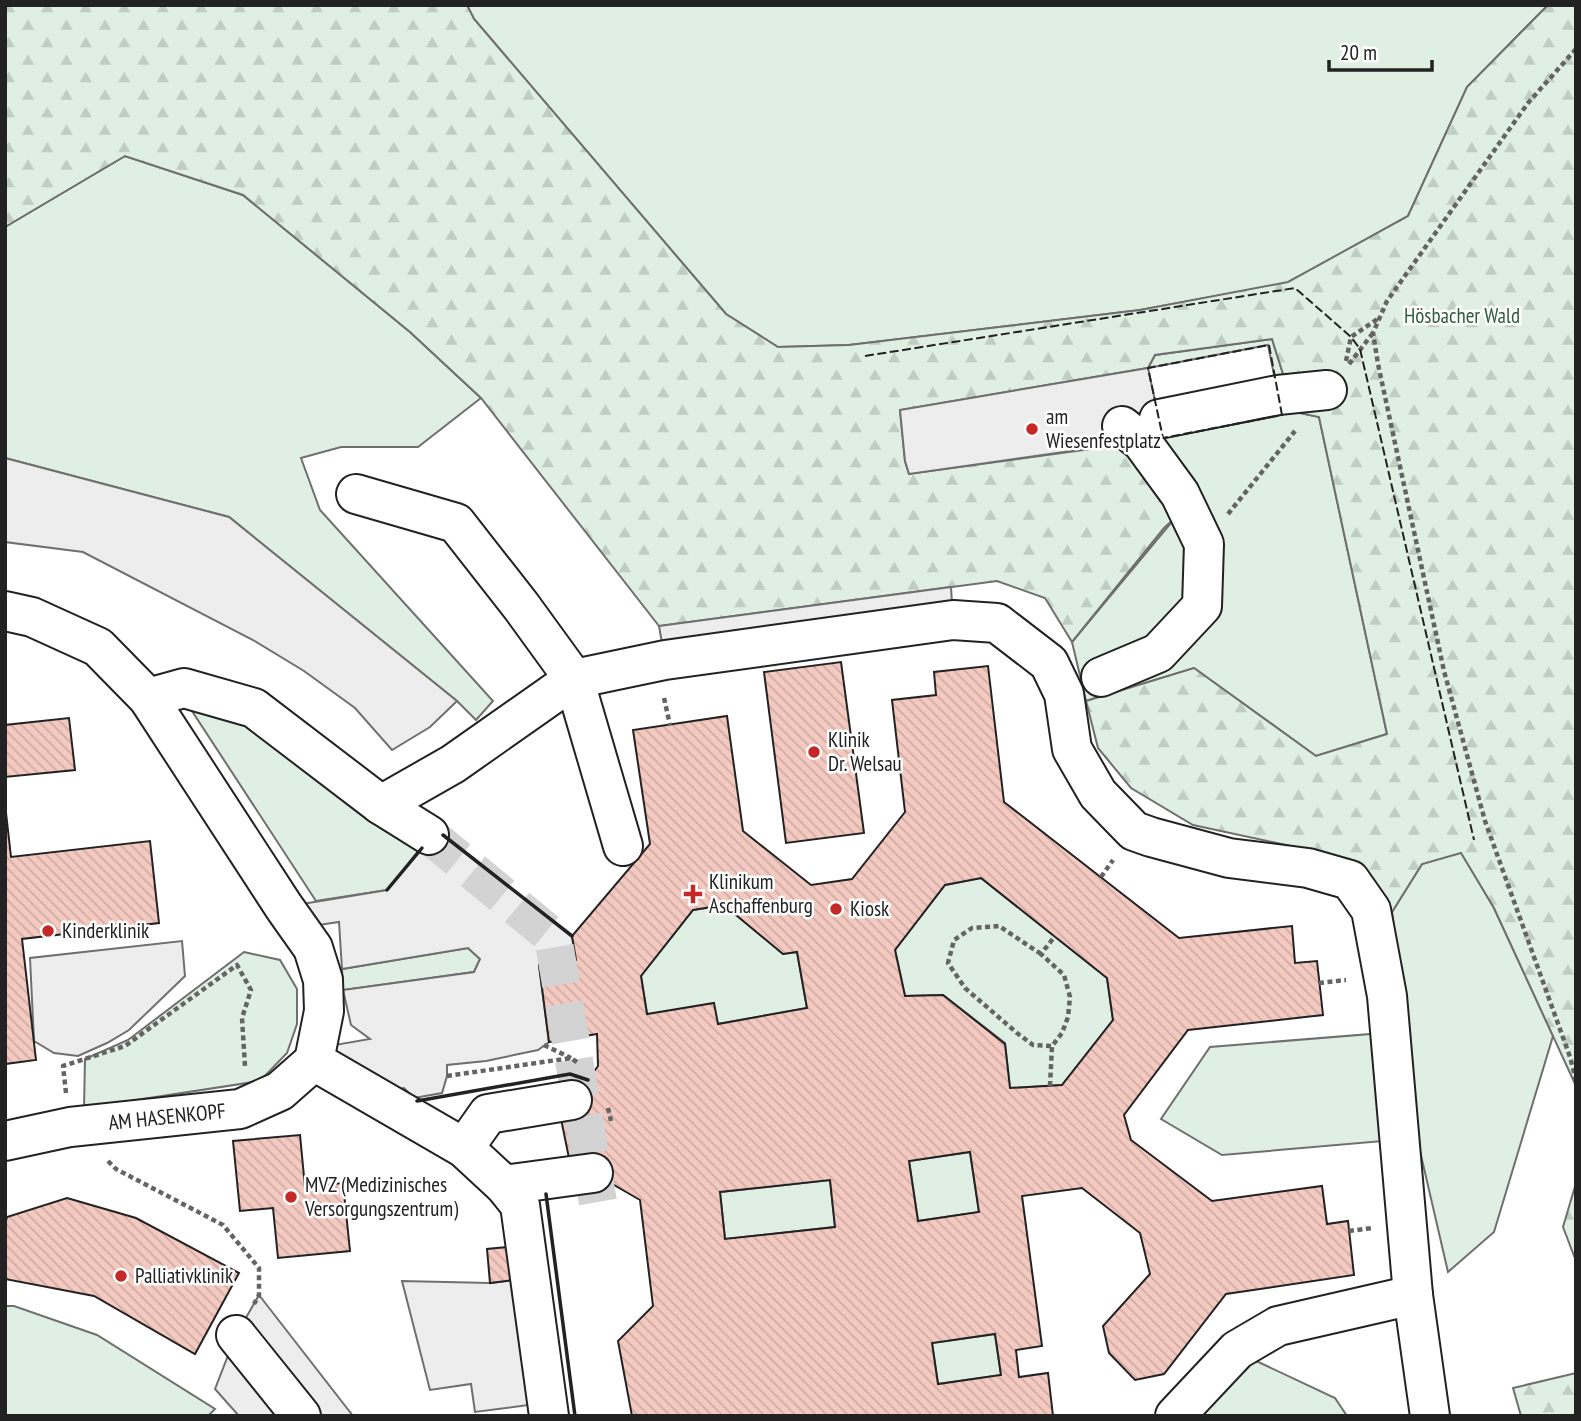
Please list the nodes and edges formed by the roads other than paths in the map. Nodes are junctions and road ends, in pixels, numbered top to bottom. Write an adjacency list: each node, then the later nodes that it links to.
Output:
1 (1336, 379): 2 (street)
2 (1159, 419)
3 (1122, 426): 7 (street)
4 (356, 494): 6 (street)
5 (5, 611): 8 (street)
6 (574, 679): 7 (street); 9 (street); 11 (street)
7 (1056, 679): 18 (street)
8 (148, 698): 9 (street); 12 (street)
9 (381, 805): 10 (street)
10 (429, 835)
11 (623, 846)
12 (314, 1061): 14 (street, AM HASENKOPF); 15 (street)
13 (577, 1083): 15 (street)
14 (5, 1141)
15 (464, 1148): 17 (street)
16 (593, 1173): 17 (street)
17 (504, 1185): 21 (street)
18 (1413, 1296): 22 (street); 23 (street)
19 (236, 1335): 20 (street)
20 (301, 1416)
21 (549, 1416)
22 (1175, 1416)
23 (1430, 1416)

